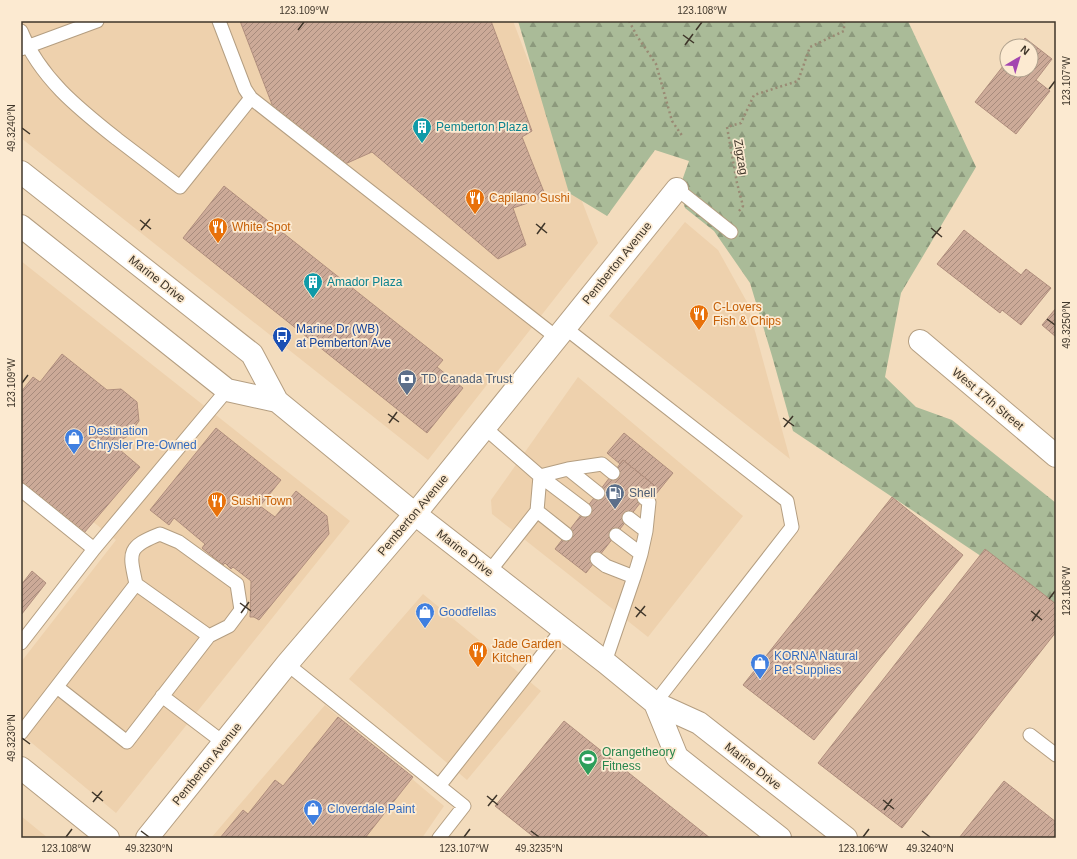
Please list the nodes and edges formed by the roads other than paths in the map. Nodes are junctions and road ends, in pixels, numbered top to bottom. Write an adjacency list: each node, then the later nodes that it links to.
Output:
1 (97, 21): 4 (lane)
2 (219, 21): 5 (lane)
3 (21, 31): 4 (lane)
4 (24, 48): 5 (lane)
5 (251, 98): 10 (lane)
6 (21, 172): 13 (main road, Marine Drive)
7 (677, 189): 9 (lane); 10 (main road, Pemberton Avenue)
8 (21, 226): 12 (main road, Marine Drive)
9 (731, 232)
10 (560, 332): 14 (main road, Pemberton Avenue); 42 (lane)
11 (920, 341): 15 (main road, West 17th Street)
12 (227, 390): 13 (main road, Marine Drive); 29 (lane)
13 (277, 401): 24 (main road, Marine Drive)
14 (485, 428): 18 (lane); 24 (main road, Pemberton Avenue)
15 (1056, 456)
16 (568, 469): 17 (lane); 18 (lane); 20 (lane)
17 (613, 473)
18 (540, 476): 22 (lane); 23 (lane)
19 (21, 490): 29 (lane)
20 (598, 493)
21 (644, 498): 26 (lane)
22 (585, 510)
23 (537, 511): 27 (lane); 32 (lane)
24 (414, 514): 32 (main road, Marine Drive); 39 (main road, Pemberton Avenue)
25 (629, 518): 26 (lane)
26 (646, 532): 30 (lane)
27 (566, 534)
28 (616, 535): 30 (lane)
29 (94, 549): 37 (lane)
30 (641, 554): 33 (lane)
31 (597, 559): 33 (lane)
32 (489, 572): 35 (main road, Marine Drive)
33 (634, 577): 38 (lane)
34 (136, 584): 36 (lane); 36 (lane); 40 (lane)
35 (562, 630): 38 (main road, Marine Drive); 48 (lane)
36 (209, 636): 41 (lane)
37 (21, 643)
38 (605, 662): 42 (main road, Marine Drive)
39 (287, 664): 45 (main road, Pemberton Avenue); 48 (lane)
40 (57, 686): 41 (lane); 43 (lane)
41 (162, 696): 45 (lane)
42 (655, 703): 52 (main road, Marine Drive); 53 (main road, Marine Drive)
43 (21, 733)
44 (1030, 735): 46 (lane)
45 (224, 743): 50 (main road, Pemberton Avenue)
46 (1056, 755)
47 (21, 768): 49 (main road)
48 (439, 786): 51 (lane)
49 (108, 838)
50 (147, 838)
51 (439, 838)
52 (780, 838)
53 (846, 838)

